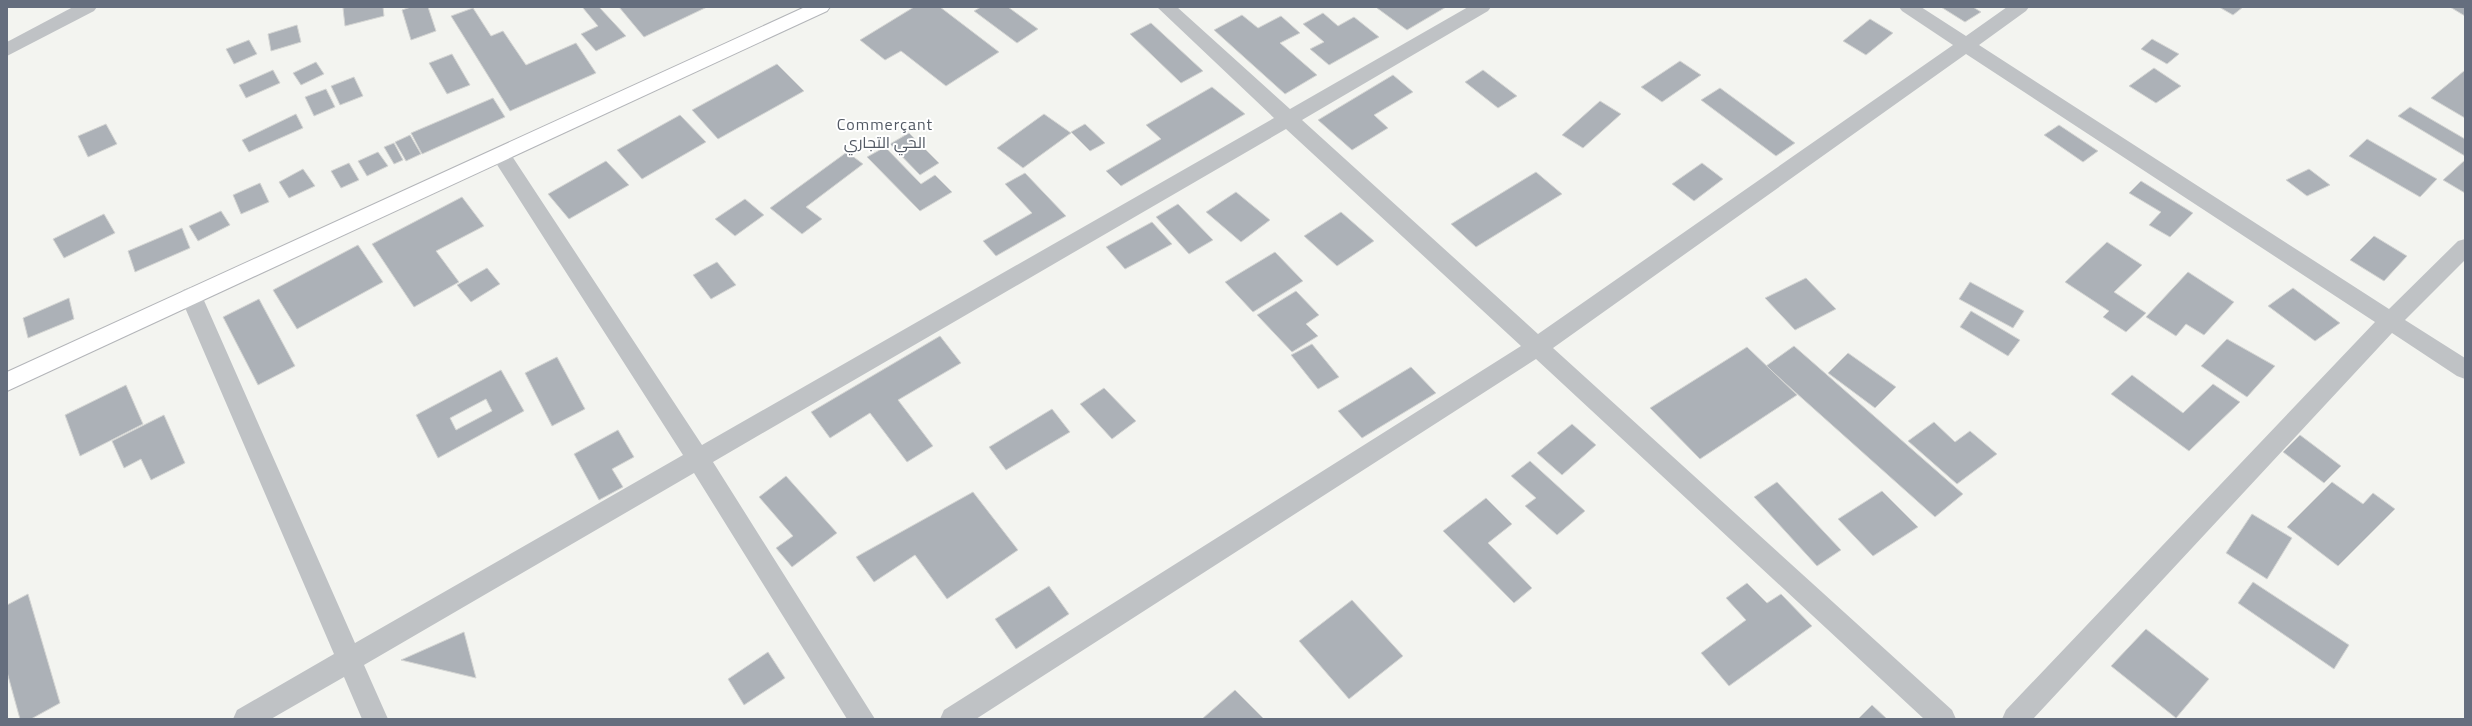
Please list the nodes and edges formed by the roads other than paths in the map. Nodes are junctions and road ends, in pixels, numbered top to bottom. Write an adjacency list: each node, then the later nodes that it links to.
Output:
1 (88, 7): 8 (street)
2 (821, 7): 10 (main road)
3 (1166, 7): 9 (street)
4 (1482, 7): 9 (street)
5 (1908, 7): 7 (street)
6 (2020, 7): 7 (street)
7 (1966, 45): 13 (street); 14 (street)
8 (7, 50)
9 (1287, 119): 14 (street); 17 (street)
10 (501, 155): 12 (main road); 17 (street)
11 (2465, 247): 13 (street)
12 (191, 296): 16 (main road); 18 (street)
13 (2389, 321): 15 (street); 24 (street)
14 (1537, 347): 22 (street); 23 (street)
15 (2465, 370)
16 (7, 382)
17 (697, 457): 18 (street); 21 (street)
18 (349, 660): 19 (street); 20 (street)
19 (246, 719)
20 (375, 719)
21 (862, 719)
22 (953, 719)
23 (1943, 719)
24 (2015, 719)

